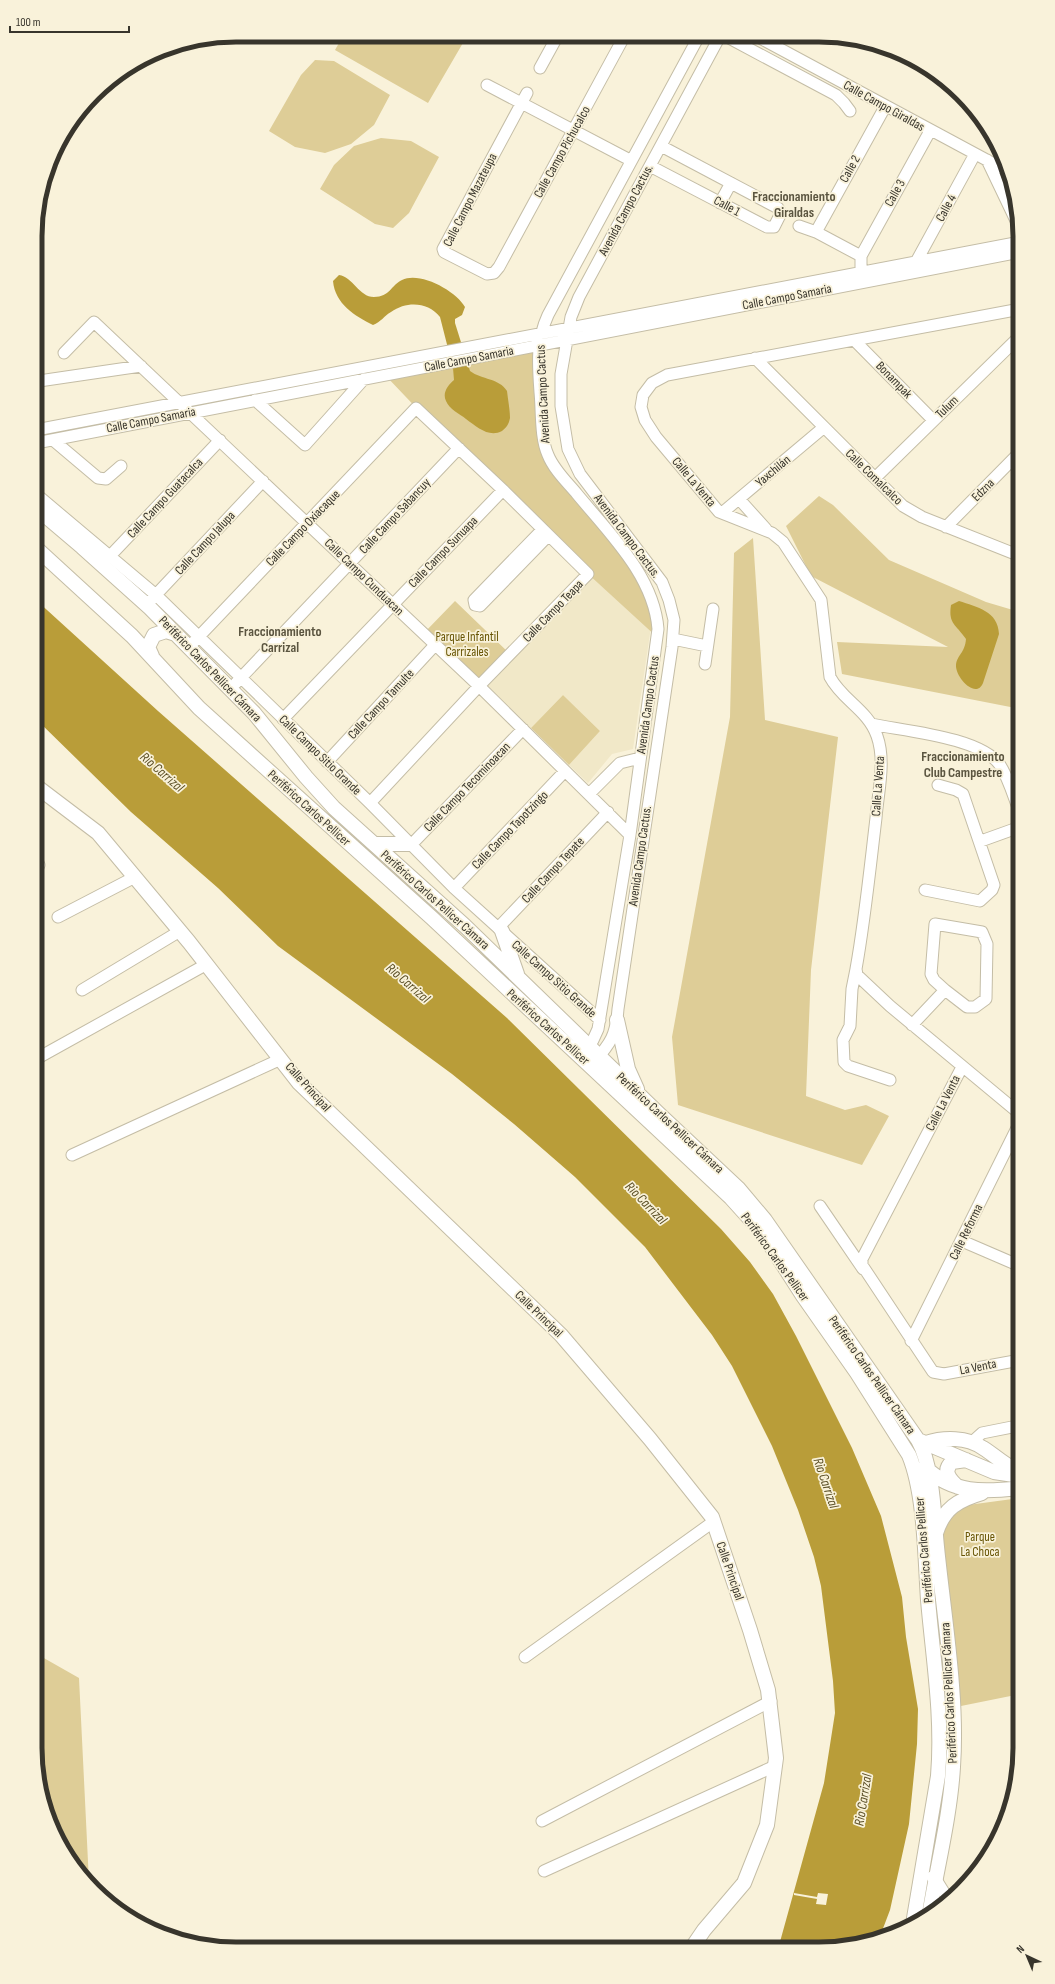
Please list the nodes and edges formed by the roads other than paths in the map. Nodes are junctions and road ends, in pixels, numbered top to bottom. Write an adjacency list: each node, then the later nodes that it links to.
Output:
1 (554, 42): 7 (street)
2 (621, 42): 12 (street, Calle Campo Pichucalco)
3 (696, 42): 16 (street, Avenida Campo Cactus)
4 (717, 42): 14 (street, Avenida Campo Cactus.)
5 (737, 42): 11 (street, Calle Campo Giraldas)
6 (767, 42): 10 (street, Calle Campo Giraldas)
7 (540, 68)
8 (487, 84): 9 (street)
9 (524, 98): 12 (street); 29 (street, Calle Campo Mazateupa)
10 (885, 106): 13 (street, Calle Campo Giraldas); 24 (street, Calle 2)
11 (850, 111)
12 (574, 130): 16 (street); 29 (street, Calle Campo Pichucalco)
13 (930, 131): 15 (street, Calle Campo Giraldas); 27 (street, Calle 3)
14 (661, 146): 18 (street, Avenida Campo Cactus.); 20 (street, Calle 1)
15 (975, 154): 17 (street, Calle Campo Giraldas); 28 (street, Calle 4)
16 (630, 160): 32 (street, Avenida Campo Cactus)
17 (988, 160): 19 (street, Calle Campo Giraldas); 22 (street)
18 (650, 166): 21 (street, Calle 1); 33 (street, Avenida Campo Cactus.)
19 (1000, 167)
20 (731, 183): 21 (street); 21 (street, Calle 1)
21 (720, 203)
22 (1011, 212)
23 (799, 226): 24 (street)
24 (816, 232): 27 (street)
25 (1013, 243): 28 (street, Calle Campo Samaria)
26 (1013, 253): 30 (street, Calle Campo Samaria)
27 (861, 256): 30 (street)
28 (916, 262): 30 (street, Calle Campo Samaria)
29 (499, 267)
30 (861, 278): 33 (street, Calle Campo Samaria)
31 (1013, 310): 34 (street, Calle La Venta)
32 (541, 334): 33 (street, Calle Campo Samaria); 36 (street, Avenida Campo Cactus); 43 (street, Calle Campo Samaria)
33 (568, 334): 36 (street, Calle Campo Samaria); 76 (street, Avenida Campo Cactus.)
34 (854, 340): 38 (street, Calle La Venta); 46 (street, Bonampak)
35 (1013, 343): 46 (street, Tulum)
36 (538, 345): 40 (street, Calle Campo Samaria); 88 (street, Avenida Campo Cactus)
37 (64, 353): 39 (street, Calle Campo Cunduacan)
38 (755, 358): 47 (street, Calle Comalcalco); 61 (street, Calle La Venta)
39 (141, 366): 41 (street); 43 (street, Calle Campo Cunduacan)
40 (364, 379): 42 (street, Calle Campo Samaria); 42 (street)
41 (42, 382)
42 (255, 400): 45 (street, Calle Campo Samaria)
43 (179, 402): 45 (street, Calle Campo Cunduacan); 48 (street, Calle Campo Samaria)
44 (416, 408): 52 (street, Calle Campo Teapa); 62 (street, Calle Campo Oxiacaque)
45 (190, 412): 49 (street, Calle Campo Samaria); 50 (street, Calle Campo Cunduacan)
46 (933, 420): 55 (street, Tulum)
47 (823, 428): 55 (street, Calle Comalcalco); 59 (street, Yaxchilán)
48 (42, 429)
49 (53, 440): 51 (street, Calle Campo Samaria); 54 (street)
50 (220, 440): 56 (street, Calle Campo Cunduacan); 68 (street, Calle Campo Guatacalca)
51 (42, 442)
52 (459, 448): 57 (street, Calle Campo Teapa); 69 (street, Calle Campo Sabancuy)
53 (1013, 459): 63 (street, Edzna)
54 (121, 466)
55 (875, 478): 63 (street, Calle Comalcalco)
56 (263, 481): 62 (street, Calle Campo Cunduacan); 70 (street, Calle Campo Jalupa)
57 (503, 490): 65 (street, Calle Campo Teapa); 71 (street, Calle Campo Sunuapa)
58 (42, 499): 68 (street, Calle Campo Sitio Grande)
59 (739, 499): 61 (street, Yaxchilán); 64 (street)
60 (42, 513): 70 (main road, Periférico Carlos Pellicer Cámara)
61 (722, 513): 64 (street, Calle La Venta)
62 (308, 524): 69 (street, Calle Campo Cunduacan); 75 (street, Calle Campo Oxiacaque)
63 (946, 527): 66 (street, Calle Comalcalco)
64 (768, 531): 86 (street, Calle La Venta)
65 (545, 533): 65 (street); 83 (street, Calle Campo Teapa)
66 (1013, 553)
67 (42, 554): 74 (main road, Periférico Carlos Pellicer)
68 (110, 556): 70 (street, Calle Campo Sitio Grande)
69 (350, 564): 71 (street, Calle Campo Cunduacan); 82 (street, Calle Campo Sabancuy)
70 (151, 603): 73 (main road, Periférico Carlos Pellicer Cámara); 74 (main road); 75 (street, Calle Campo Sitio Grande)
71 (392, 604): 77 (street, Calle Campo Cunduacan); 85 (street, Calle Campo Sunuapa)
72 (713, 609): 78 (street)
73 (176, 634): 79 (main road, Periférico Carlos Pellicer Cámara); 80 (main road)
74 (132, 636): 80 (main road, Periférico Carlos Pellicer)
75 (199, 637): 79 (street, Calle Campo Oxiacaque); 82 (street, Calle Campo Sitio Grande)
76 (673, 639): 78 (street); 114 (street, Avenida Campo Cactus.)
77 (435, 645): 83 (street, Calle Campo Cunduacan); 89 (street, Calle Campo Tamulte)
78 (707, 646): 81 (street)
79 (189, 647): 84 (main road, Periférico Carlos Pellicer Cámara)
80 (152, 656): 116 (main road, Periférico Carlos Pellicer)
81 (706, 664)
82 (241, 678): 84 (street, Calle Campo Sabancuy); 85 (street, Calle Campo Sitio Grande)
83 (479, 686): 87 (street, Calle Campo Cunduacan); 95 (street, Calle Campo Teapa)
84 (231, 688): 100 (main road, Periférico Carlos Pellicer Cámara)
85 (283, 719): 89 (street, Calle Campo Sitio Grande)
86 (871, 724): 94 (street); 109 (street, Calle La Venta)
87 (523, 728): 90 (street, Calle Campo Cunduacan); 101 (street, Calle Campo Tecominoacan)
88 (640, 758): 93 (street); 98 (street, Avenida Campo Cactus)
89 (327, 762): 95 (street, Calle Campo Sitio Grande)
90 (565, 771): 93 (street, Calle Campo Cunduacan); 103 (street, Calle Campo Tapotzingo)
91 (938, 785): 99 (street)
92 (42, 794): 102 (main road, Calle Principal)
93 (589, 794): 96 (street, Calle Campo Cunduacan)
94 (1013, 797)
95 (370, 803): 101 (street, Calle Campo Sitio Grande)
96 (608, 812): 98 (street, Calle Campo Cunduacan); 106 (street, Calle Campo Tepate)
97 (1013, 830): 99 (street)
98 (630, 835): 113 (street, Avenida Campo Cactus)
99 (981, 841): 104 (street)
100 (374, 844): 101 (main road); 110 (main road, Periférico Carlos Pellicer Cámara)
101 (411, 845): 103 (street, Calle Campo Sitio Grande)
102 (135, 877): 105 (street); 107 (main road, Calle Principal)
103 (454, 888): 106 (street, Calle Campo Sitio Grande)
104 (925, 890)
105 (58, 917)
106 (500, 930): 110 (main road); 113 (street, Calle Campo Sitio Grande)
107 (180, 931): 108 (main road, Calle Principal); 111 (street)
108 (207, 964): 117 (street); 118 (main road, Calle Principal)
109 (856, 969): 115 (street, Calle La Venta); 121 (street, Calle La Venta)
110 (518, 978): 116 (main road, Periférico Carlos Pellicer Cámara)
111 (82, 990)
112 (945, 990): 112 (street); 115 (street)
113 (600, 1020): 116 (street, Avenida Campo Cactus)
114 (617, 1020): 119 (street, Avenida Campo Cactus.); 122 (main road)
115 (912, 1025): 120 (street, Calle La Venta)
116 (584, 1050): 119 (main road, Periférico Carlos Pellicer)
117 (42, 1056)
118 (282, 1059): 125 (street); 141 (main road, Calle Principal)
119 (595, 1060): 122 (main road, Periférico Carlos Pellicer Cámara); 134 (main road, Periférico Carlos Pellicer)
120 (962, 1067): 123 (street); 129 (street, Calle La Venta)
121 (890, 1080)
122 (642, 1098): 134 (main road, Periférico Carlos Pellicer Cámara)
123 (1013, 1108)
124 (1013, 1136): 127 (street, Calle Reforma)
125 (72, 1155)
126 (820, 1206): 129 (street)
127 (962, 1241): 128 (street); 130 (street, Calle Reforma)
128 (1013, 1263)
129 (864, 1270): 130 (street)
130 (911, 1341): 131 (street, La Venta)
131 (1013, 1361)
132 (1013, 1427): 133 (street)
133 (972, 1442): 134 (main road); 136 (main road)
134 (924, 1454): 135 (main road); 138 (main road); 142 (main road, Periférico Carlos Pellicer Cámara); 148 (main road, Periférico Carlos Pellicer)
135 (966, 1460): 137 (main road); 138 (main road)
136 (1013, 1468)
137 (1013, 1475)
138 (958, 1488): 140 (main road)
139 (1013, 1489): 140 (main road)
140 (990, 1491): 142 (main road)
141 (713, 1522): 143 (street); 144 (main road, Calle Principal)
142 (936, 1534): 149 (main road, Periférico Carlos Pellicer Cámara)
143 (525, 1658)
144 (771, 1701): 145 (main road, Calle Principal); 146 (street)
145 (775, 1766): 147 (street); 153 (main road, Calle Principal)
146 (542, 1821)
147 (544, 1871)
148 (921, 1875): 149 (street); 152 (main road, Periférico Carlos Pellicer)
149 (936, 1878): 150 (street); 151 (main road, Periférico Carlos Pellicer Cámara)
150 (946, 1895)
151 (931, 1906)
152 (914, 1917)
153 (696, 1942)

